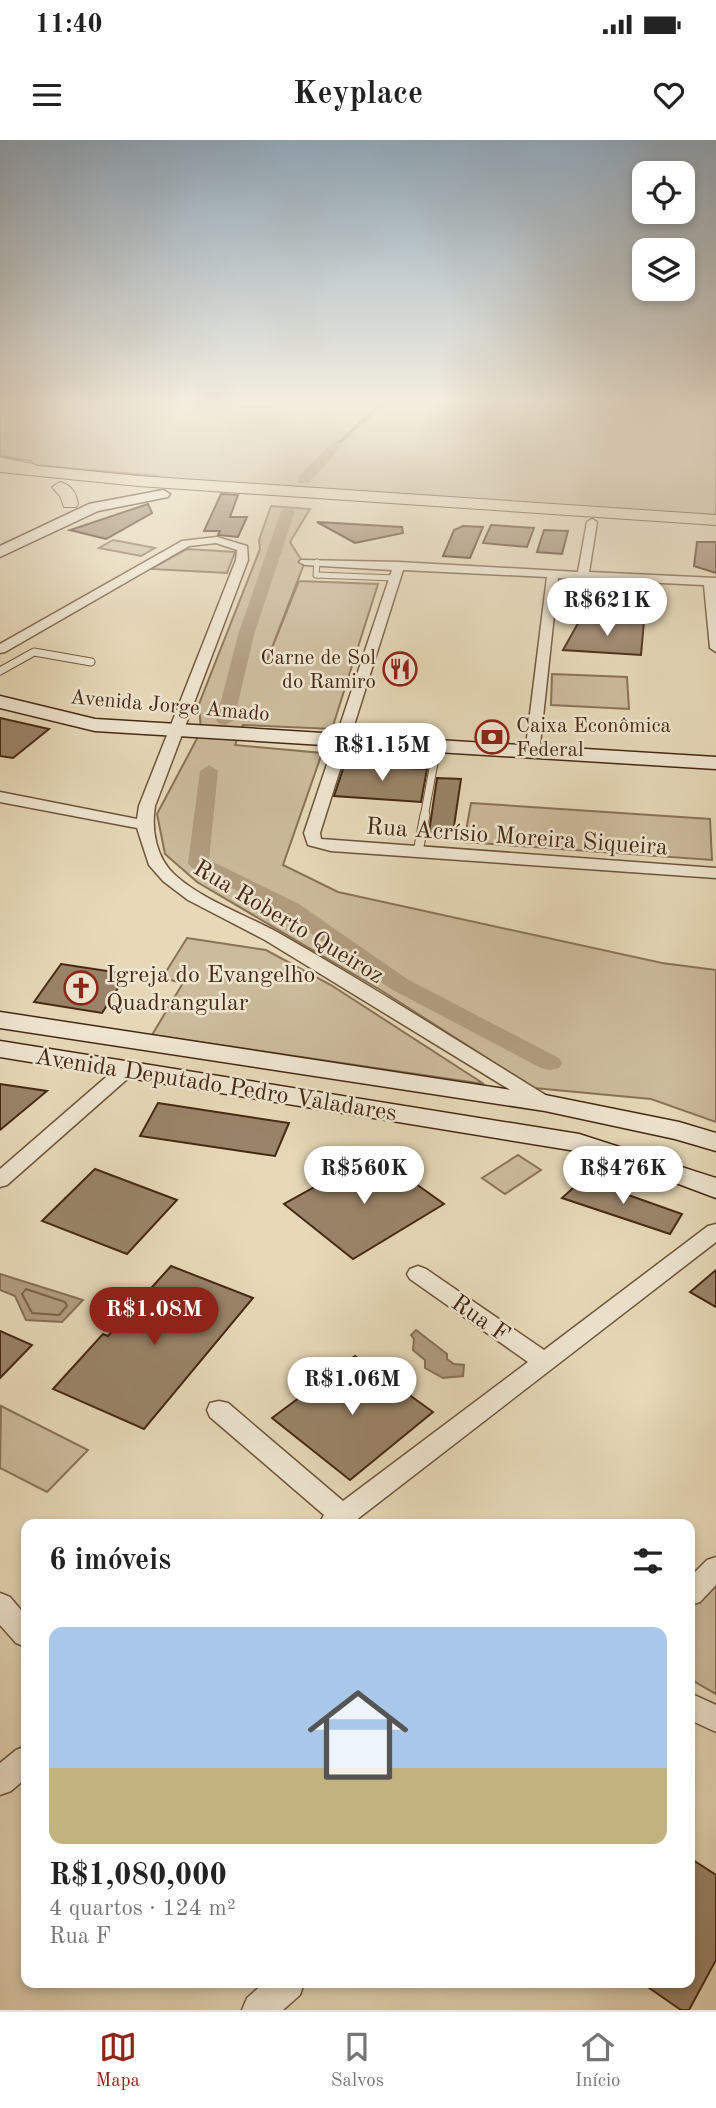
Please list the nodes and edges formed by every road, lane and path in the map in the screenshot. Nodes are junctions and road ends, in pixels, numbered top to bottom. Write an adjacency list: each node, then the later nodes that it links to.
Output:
1 (67, 493): 8 (main road)
2 (101, 493): 8 (main road)
3 (149, 493): 6 (main road)
4 (298, 493): 7 (main road)
5 (305, 493): 7 (main road)
6 (163, 494): 10 (main road); 13 (main road)
7 (338, 495): 9 (main road)
8 (70, 504): 12 (main road)
9 (716, 520)
10 (592, 522): 11 (main road); 17 (street)
11 (716, 530)
12 (0, 538)
13 (0, 552)
14 (311, 562): 15 (street)
15 (397, 572): 16 (street); 25 (street)
16 (553, 574): 17 (street); 27 (street)
17 (583, 575): 18 (street)
18 (713, 582): 20 (street)
19 (0, 649): 24 (street)
20 (716, 649)
21 (91, 662): 22 (lane)
22 (0, 671)
23 (0, 702): 24 (main road, Avenida Jorge Amado)
24 (178, 731): 25 (main road, Avenida Jorge Amado); 30 (street)
25 (342, 741): 26 (main road, Avenida Jorge Amado); 31 (street, Rua Acrísio Moreira Siqueira)
26 (437, 747): 27 (main road, Avenida Jorge Amado); 31 (lane)
27 (532, 754): 28 (main road, Avenida Jorge Amado)
28 (716, 763)
29 (0, 797): 30 (street)
30 (144, 825): 40 (street, Rua Roberto Queiroz)
31 (418, 852): 32 (street, Rua Acrísio Moreira Siqueira)
32 (716, 873)
33 (0, 1020): 34 (main road, Avenida Deputado Pedro Valadares)
34 (78, 1032): 36 (main road, Avenida Deputado Pedro Valadares); 37 (main road)
35 (0, 1049): 37 (main road, Avenida Deputado Pedro Valadares)
36 (225, 1055): 39 (main road); 40 (main road, Avenida Deputado Pedro Valadares)
37 (54, 1058): 38 (main road, Avenida Deputado Pedro Valadares)
38 (127, 1069): 39 (main road, Avenida Deputado Pedro Valadares); 42 (street)
39 (206, 1083): 43 (main road, Avenida Deputado Pedro Valadares)
40 (545, 1103): 41 (main road, Avenida Deputado Pedro Valadares)
41 (716, 1142)
42 (0, 1180)
43 (716, 1189)
44 (716, 1231): 46 (street)
45 (418, 1273): 46 (street, Rua F)
46 (545, 1362): 49 (street)
47 (219, 1410): 48 (street)
48 (337, 1519)
49 (339, 1519)
50 (716, 1568): 51 (street)
51 (695, 1589)
52 (0, 1605): 53 (street)
53 (21, 1629)
54 (695, 1708): 55 (street)
55 (716, 1719)
56 (21, 1764): 57 (street)
57 (0, 1781)
58 (283, 1988): 59 (street)
59 (259, 2010)

